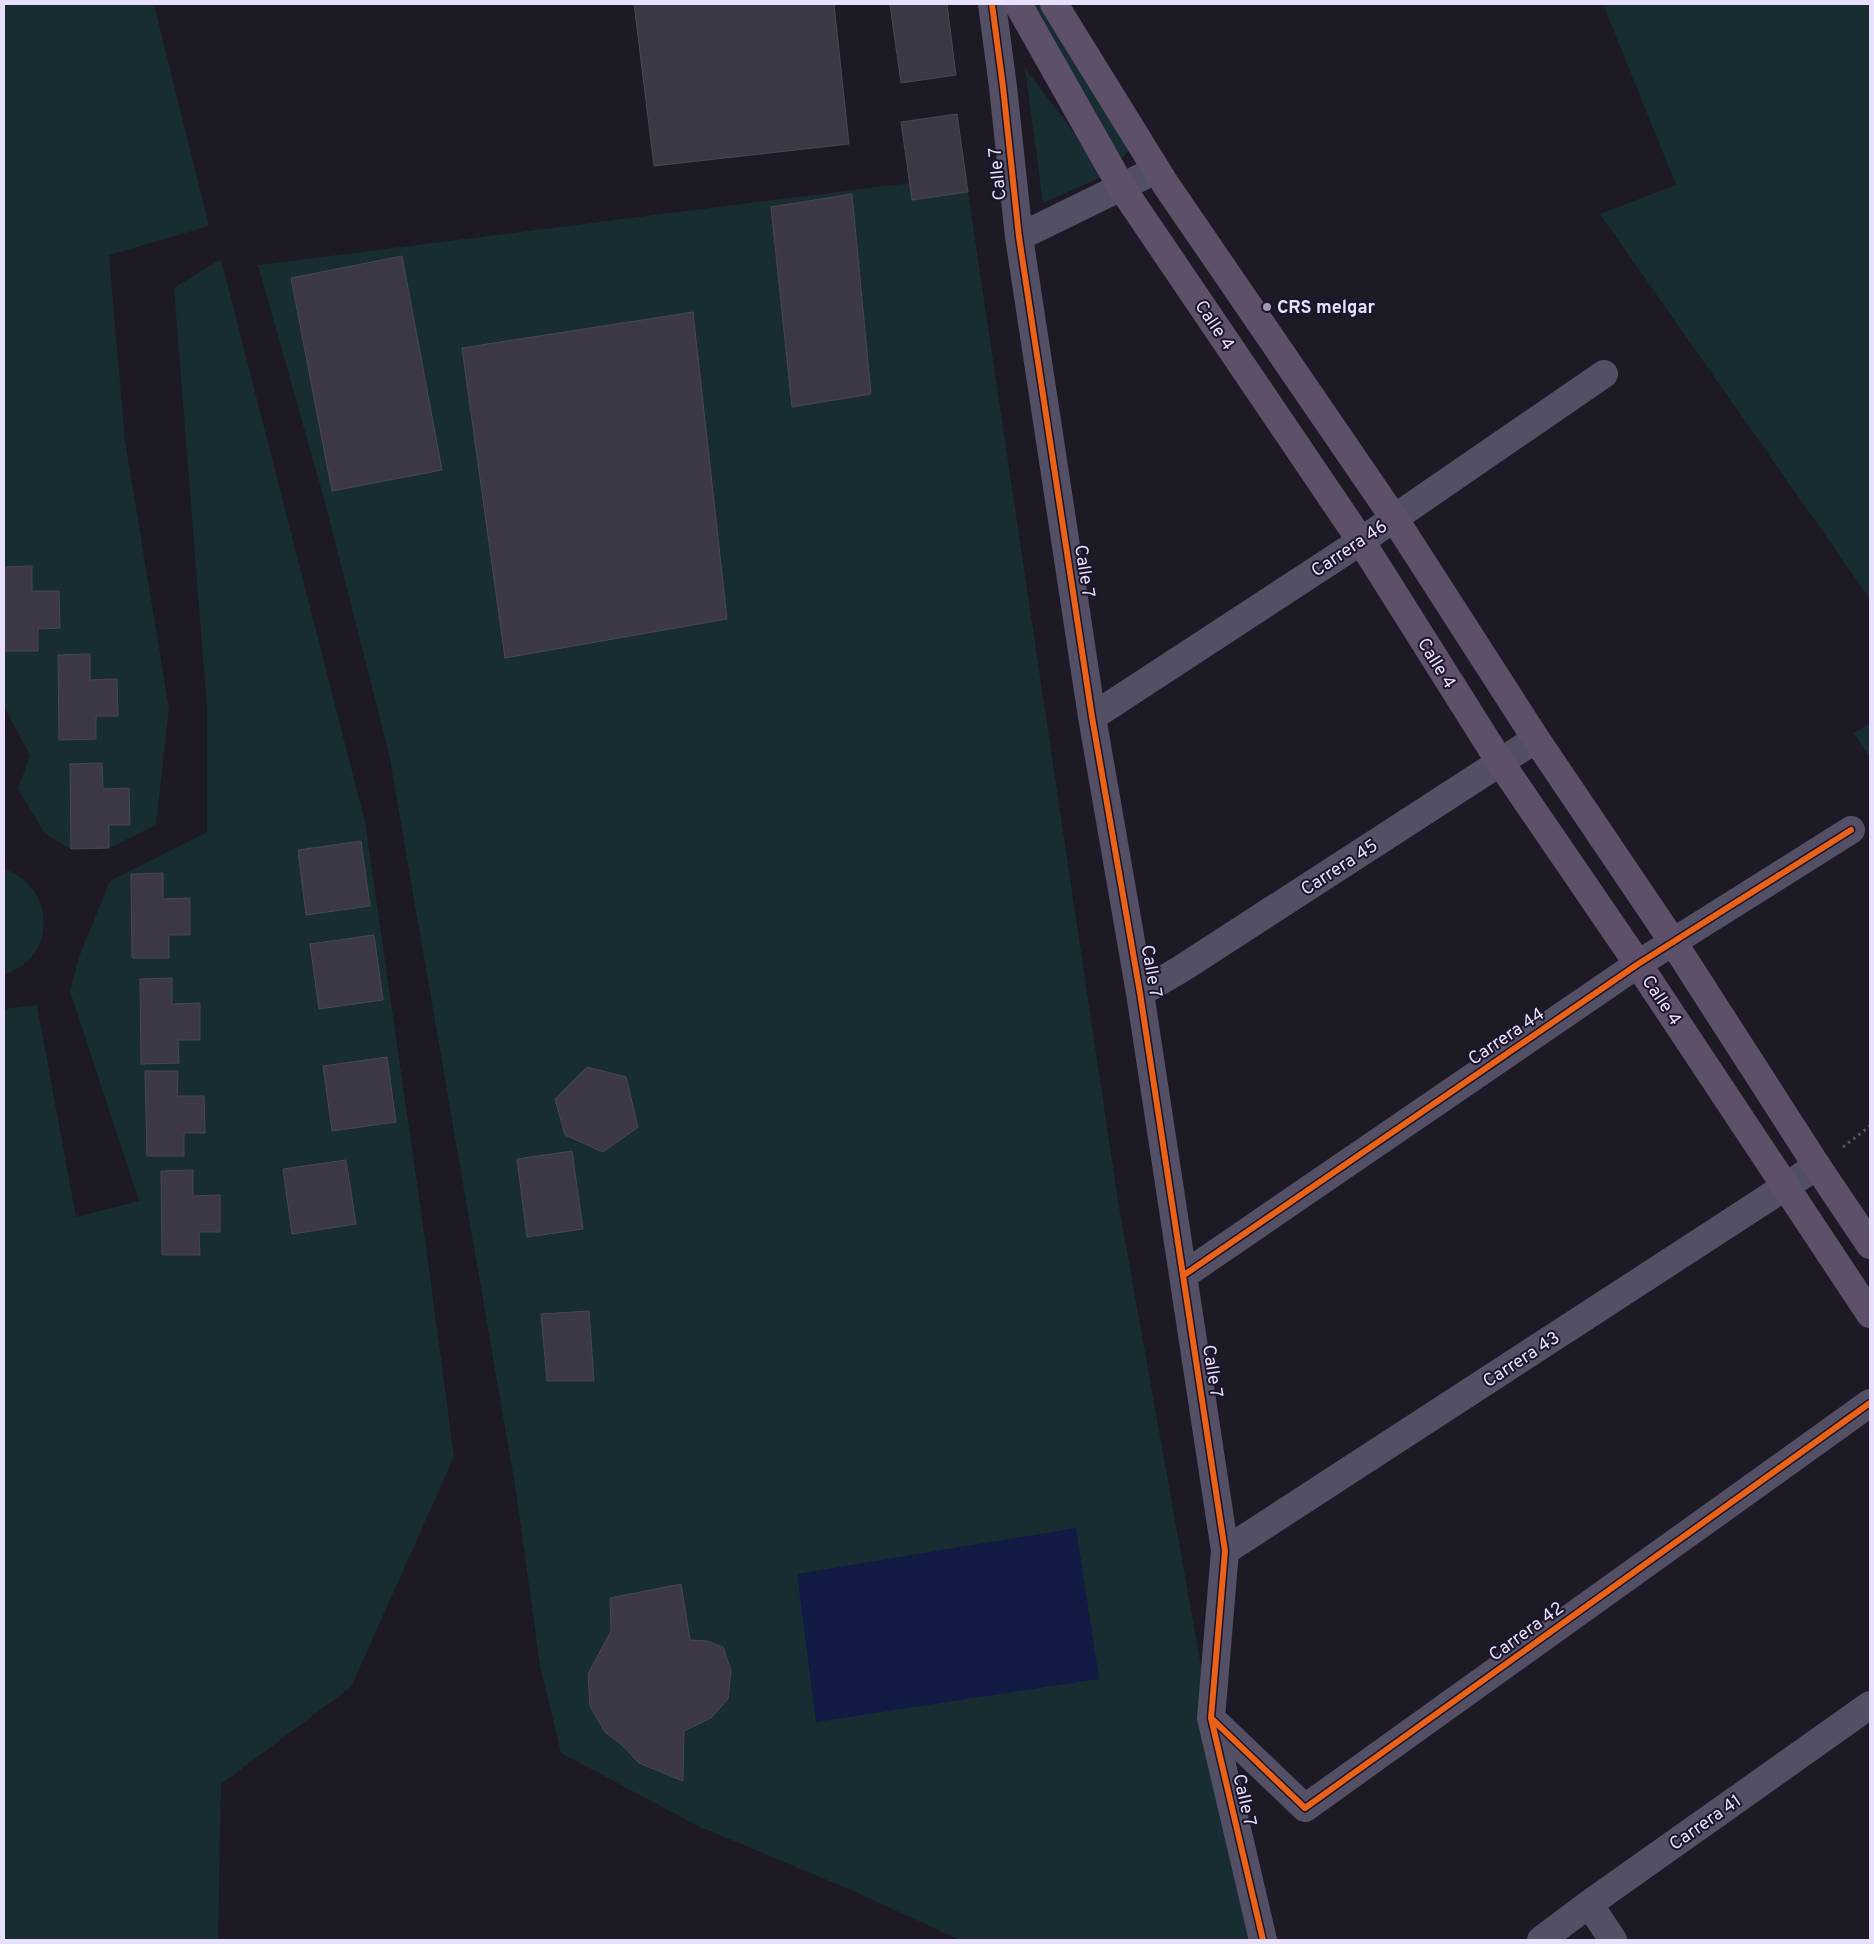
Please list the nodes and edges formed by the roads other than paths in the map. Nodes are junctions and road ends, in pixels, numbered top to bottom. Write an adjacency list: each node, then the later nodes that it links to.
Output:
1 (992, 4): 6 (street, Calle 7)
2 (1018, 4): 5 (main road, Calle 4)
3 (1054, 4): 4 (main road)
4 (1156, 170): 5 (street); 8 (main road)
5 (1122, 188): 6 (street); 9 (main road, Calle 4)
6 (1019, 237): 10 (street, Calle 7)
7 (1604, 374): 8 (street, Carrera 46)
8 (1394, 518): 9 (street, Carrera 46); 11 (main road)
9 (1361, 541): 10 (street, Carrera 46); 12 (main road, Calle 4)
10 (1092, 718): 16 (street, Calle 7)
11 (1536, 739): 12 (street, Carrera 45); 14 (main road)
12 (1500, 762): 15 (main road, Calle 4); 16 (street, Carrera 45)
13 (1851, 830): 14 (street, Carrera 44)
14 (1673, 942): 15 (street, Carrera 44); 17 (main road)
15 (1638, 964): 18 (main road, Calle 4); 20 (street, Carrera 44)
16 (1140, 993): 20 (street, Calle 7)
17 (1817, 1166): 18 (street, Carrera 43); 19 (main road)
18 (1786, 1186): 21 (main road, Calle 4); 23 (street, Carrera 43)
19 (1870, 1245)
20 (1184, 1275): 23 (street, Calle 7)
21 (1870, 1314)
22 (1870, 1403): 25 (street, Carrera 42)
23 (1225, 1551): 25 (street, Calle 7)
24 (1870, 1704): 26 (street, Carrera 41)
25 (1211, 1718): 27 (street, Calle 7)
26 (1589, 1904): 28 (street, Carrera 41); 29 (street)
27 (1263, 1940)
28 (1541, 1940)
29 (1613, 1940)

